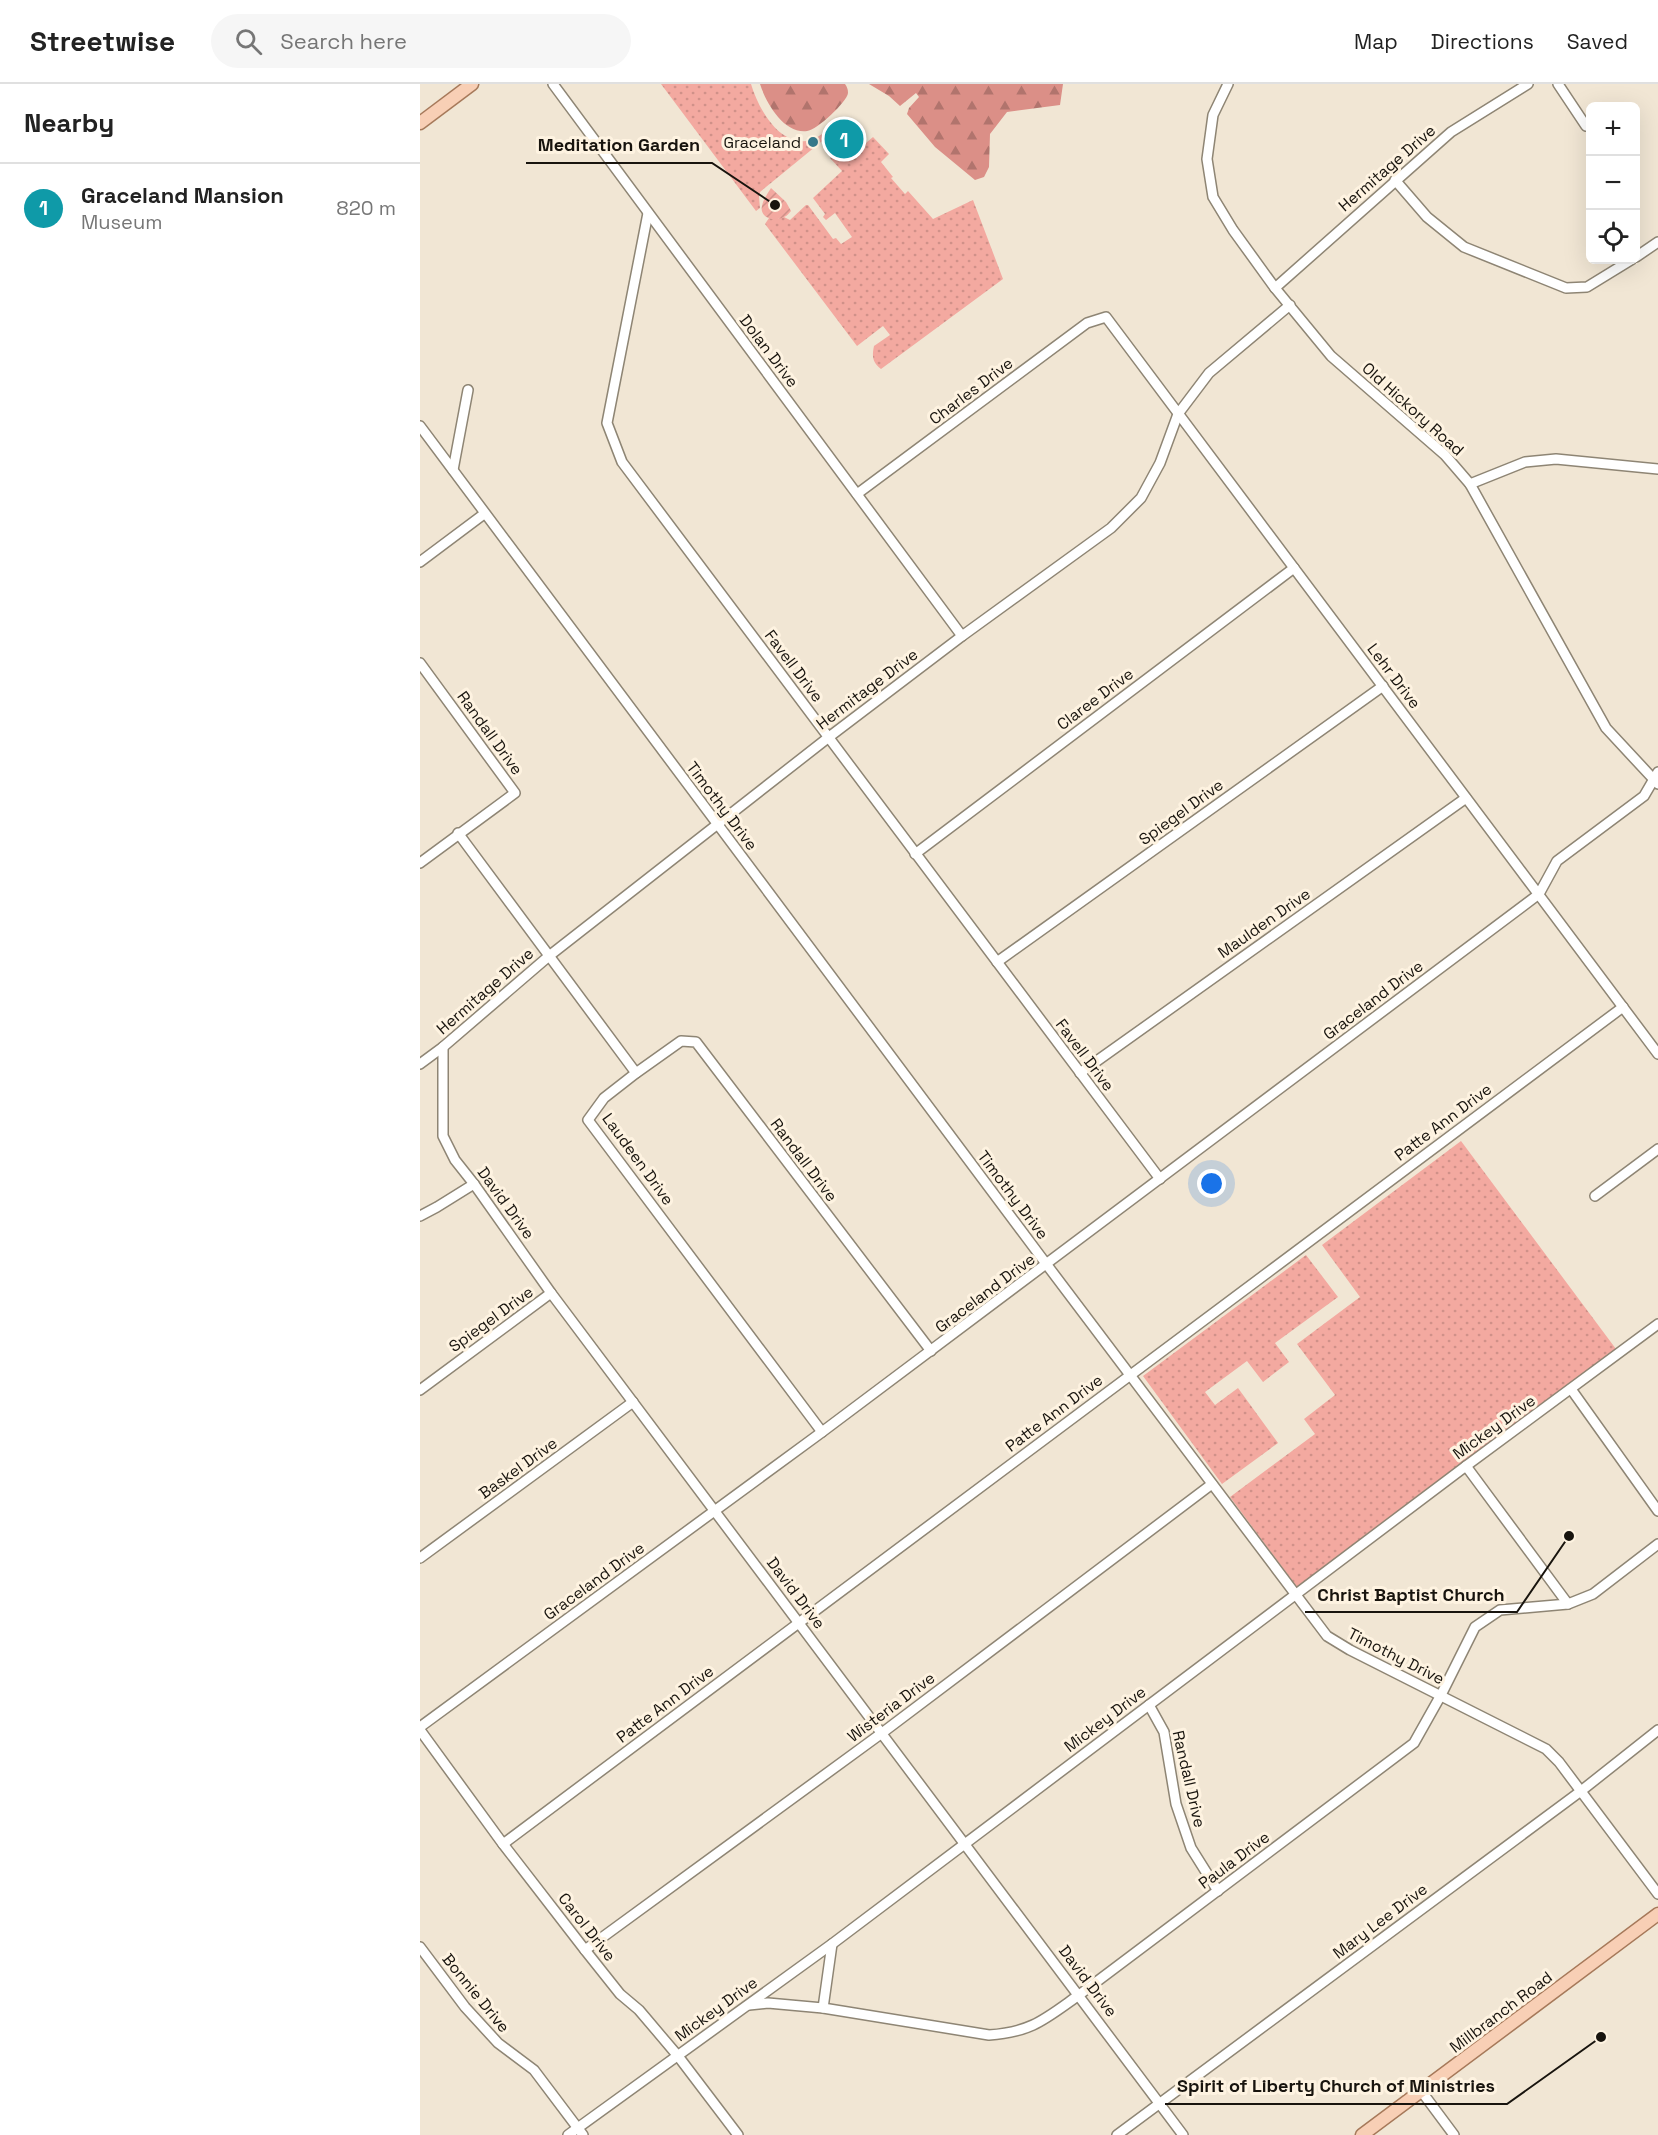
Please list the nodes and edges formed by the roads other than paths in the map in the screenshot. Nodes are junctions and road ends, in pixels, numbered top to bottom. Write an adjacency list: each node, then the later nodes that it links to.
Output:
1 (472, 84): 6 (main road)
2 (553, 84): 9 (street, Dolan Drive)
3 (1228, 84): 13 (street, Old Hickory Road)
4 (1528, 84): 8 (street, Hermitage Drive)
5 (1558, 84): 7 (street)
6 (420, 123)
7 (1586, 126)
8 (1395, 180): 12 (street); 13 (street, Hermitage Drive)
9 (648, 213): 22 (street, Dolan Drive); 29 (street, Favell Drive)
10 (1658, 242): 11 (street)
11 (1640, 253)
12 (1624, 264)
13 (1275, 288): 14 (street, Old Hickory Road)
14 (1290, 305): 17 (street, Hermitage Drive); 21 (street, Old Hickory Road)
15 (1106, 317): 17 (street, Lehr Drive); 22 (street, Charles Drive)
16 (468, 390): 20 (street)
17 (1178, 414): 25 (street, Lehr Drive); 26 (street, Hermitage Drive)
18 (420, 426): 20 (street, Timothy Drive)
19 (1658, 469): 21 (street)
20 (453, 470): 23 (street, Timothy Drive)
21 (1470, 484): 30 (street, Old Hickory Road)
22 (857, 494): 26 (street, Dolan Drive)
23 (484, 514): 24 (street); 32 (street, Timothy Drive)
24 (420, 562)
25 (1294, 568): 28 (street, Lehr Drive); 34 (street, Claree Drive)
26 (962, 636): 29 (street, Hermitage Drive)
27 (420, 663): 33 (street, Randall Drive)
28 (1383, 686): 31 (street, Lehr Drive); 38 (street, Spiegel Drive)
29 (829, 737): 32 (street, Hermitage Drive); 34 (street, Favell Drive)
30 (1656, 778): 36 (street, Graceland Drive)
31 (1466, 798): 36 (street, Lehr Drive); 43 (street, Maulden Drive)
32 (717, 825): 37 (street, Hermitage Drive); 50 (street, Timothy Drive)
33 (458, 833): 35 (street); 37 (street)
34 (915, 854): 38 (street, Favell Drive)
35 (420, 863)
36 (1539, 894): 39 (street, Lehr Drive); 46 (street, Graceland Drive)
37 (549, 956): 40 (street, Hermitage Drive); 44 (street)
38 (997, 962): 43 (street, Favell Drive)
39 (1623, 1007): 41 (street, Lehr Drive); 54 (street, Patte Ann Drive)
40 (444, 1047): 42 (street, Hermitage Drive); 47 (street, David Drive)
41 (1658, 1054)
42 (420, 1064)
43 (1080, 1072): 46 (street, Favell Drive)
44 (636, 1073): 53 (street, Randall Drive); 58 (street, Laudeen Drive)
45 (1658, 1149): 48 (street)
46 (1160, 1179): 50 (street, Graceland Drive)
47 (474, 1184): 49 (street); 51 (street, David Drive)
48 (1594, 1196)
49 (420, 1216)
50 (1047, 1265): 53 (street, Graceland Drive); 54 (street, Timothy Drive)
51 (551, 1293): 56 (street, Spiegel Drive); 57 (street, David Drive)
52 (1658, 1324): 55 (street, Mickey Drive)
53 (931, 1351): 58 (street, Graceland Drive)
54 (1129, 1376): 60 (street, Timothy Drive); 67 (street, Patte Ann Drive)
55 (1570, 1389): 59 (street, Mickey Drive); 61 (street)
56 (420, 1390)
57 (633, 1402): 62 (street, David Drive); 64 (street, Baskel Drive)
58 (822, 1432): 62 (street, Graceland Drive)
59 (1466, 1466): 65 (street, Mickey Drive); 66 (street)
60 (1212, 1484): 65 (street, Timothy Drive); 72 (street, Wisteria Drive)
61 (1658, 1510)
62 (716, 1511): 67 (street, David Drive); 70 (street, Graceland Drive)
63 (1658, 1544): 66 (street, Paula Drive)
64 (420, 1557)
65 (1296, 1595): 68 (street, Timothy Drive); 69 (street, Mickey Drive)
66 (1568, 1604): 68 (street, Paula Drive)
67 (799, 1622): 72 (street, David Drive); 75 (street, Patte Ann Drive)
68 (1441, 1695): 73 (street, Timothy Drive); 76 (street, Paula Drive)
69 (1149, 1705): 74 (street, Mickey Drive); 76 (street, Randall Drive)
70 (420, 1728): 75 (street, Carol Drive)
71 (1658, 1730): 73 (street, Mary Lee Drive)
72 (882, 1733): 74 (street, David Drive); 81 (street, Wisteria Drive)
73 (1581, 1791): 77 (street, Timothy Drive); 87 (street, Mary Lee Drive)
74 (965, 1842): 79 (street, Mickey Drive); 82 (street, David Drive)
75 (503, 1844): 81 (street, Carol Drive)
76 (1218, 1891): 82 (street, Paula Drive)
77 (1658, 1894)
78 (1658, 1914): 86 (main road, Millbranch Road)
79 (832, 1944): 83 (street, Mickey Drive); 84 (street)
80 (420, 1947): 88 (street, Bonnie Drive)
81 (585, 1950): 85 (street, Carol Drive)
82 (1079, 1995): 84 (street, Paula Drive); 87 (street, David Drive)
83 (746, 2006): 84 (street, Paula Drive); 85 (street, Mickey Drive)
84 (823, 2008)
85 (678, 2056): 88 (street, Mickey Drive); 90 (street, Carol Drive)
86 (1422, 2092): 93 (main road, Millbranch Road); 94 (street)
87 (1160, 2103): 91 (street, Mary Lee Drive); 92 (street, David Drive)
88 (581, 2131): 89 (street, Mickey Drive)
89 (568, 2135)
90 (738, 2135)
91 (1118, 2135)
92 (1183, 2135)
93 (1362, 2135)
94 (1454, 2135)

